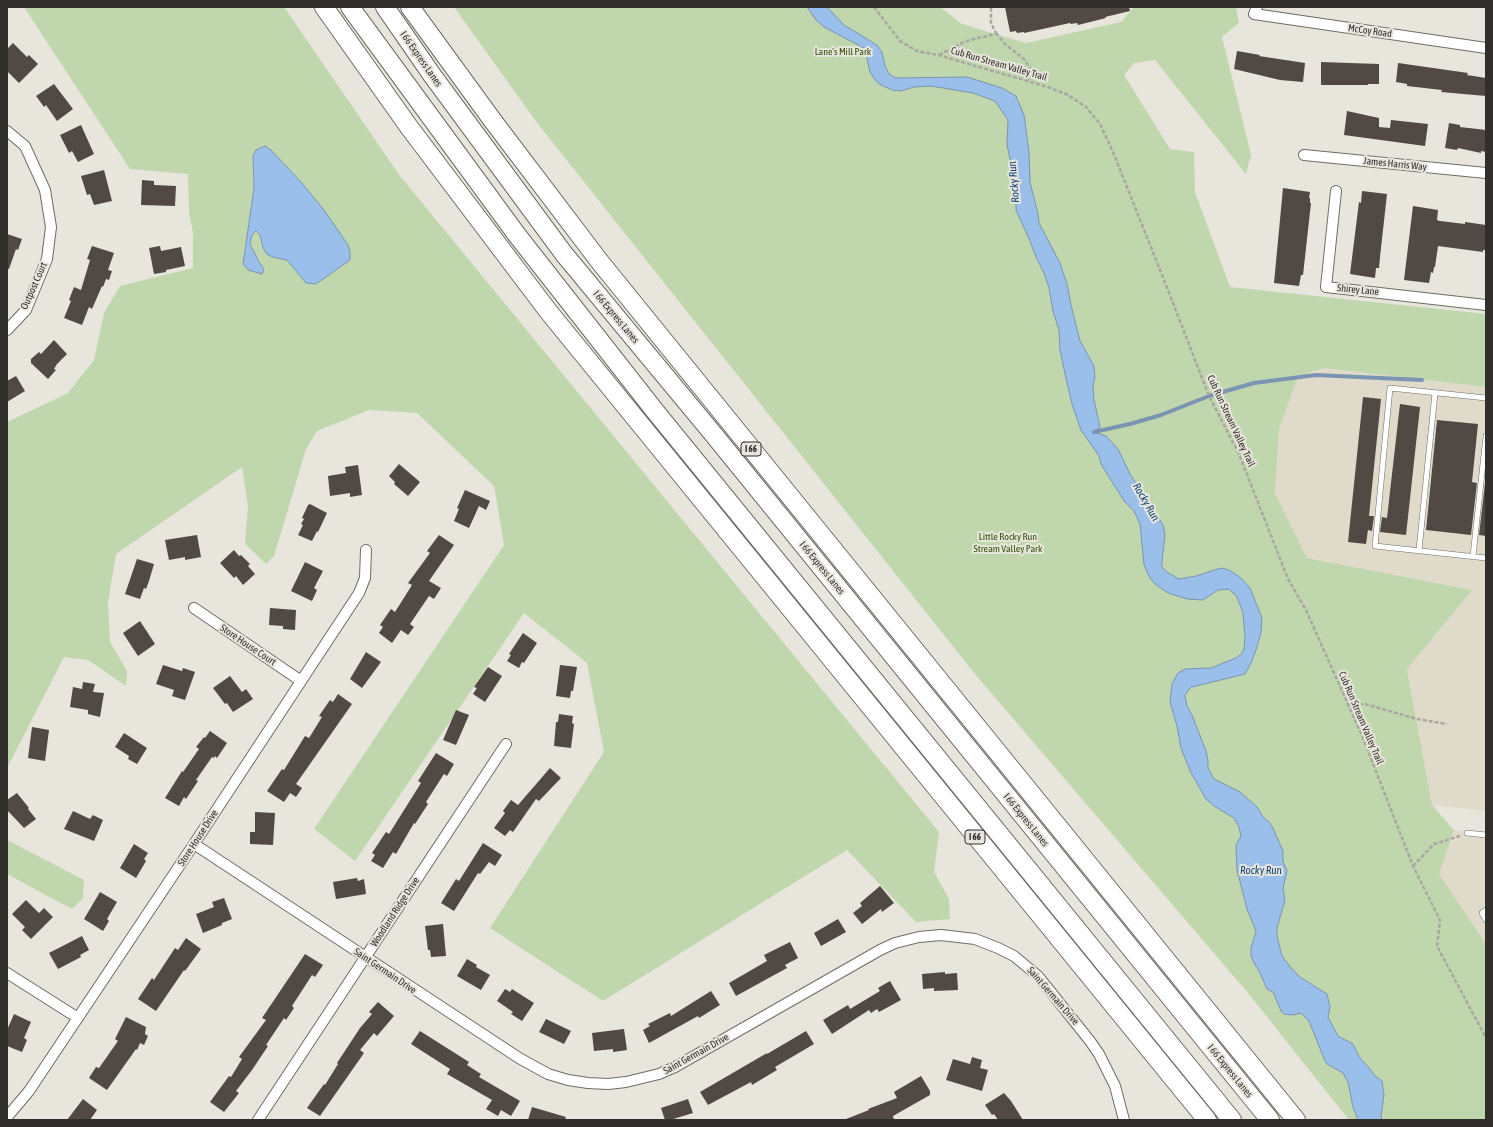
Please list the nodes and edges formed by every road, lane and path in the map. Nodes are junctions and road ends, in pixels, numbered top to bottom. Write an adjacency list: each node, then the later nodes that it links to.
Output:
1 (324, 7): 43 (highway, I 66)
2 (350, 7): 44 (highway)
3 (385, 7): 45 (highway, I 66 Express Lanes)
4 (410, 7): 46 (highway, I 66)
5 (874, 7): 10 (path, Cub Run Stream Valley Trail)
6 (991, 7): 8 (path)
7 (1256, 11): 9 (street, McCoy Road)
8 (996, 33): 10 (path, Cub Run Stream Valley Trail); 11 (path)
9 (1486, 48)
10 (938, 55): 11 (path, Cub Run Stream Valley Trail)
11 (1028, 80): 27 (path, Cub Run Stream Valley Trail)
12 (7, 131): 17 (street, Outpost Court)
13 (1304, 155): 14 (street, James Harris Way)
14 (1486, 173)
15 (1336, 191): 16 (street, Shirey Lane)
16 (1486, 305)
17 (7, 330)
18 (1435, 393): 19 (lane); 22 (lane); 22 (lane)
19 (1486, 398)
20 (1486, 436): 23 (lane)
21 (366, 550): 26 (street, Store House Drive)
22 (1419, 550): 23 (lane)
23 (1473, 556): 24 (lane)
24 (1486, 558)
25 (194, 608): 26 (street, Store House Court)
26 (302, 681): 32 (street, Store House Drive)
27 (1347, 704): 28 (path); 33 (path, Cub Run Stream Valley Trail)
28 (1447, 724)
29 (506, 744): 36 (street, Woodland Ridge Drive)
30 (1467, 834): 31 (lane); 33 (path)
31 (1486, 835)
32 (194, 844): 36 (street, Saint Germain Drive); 38 (street, Store House Drive)
33 (1413, 866): 39 (path, Cub Run Stream Valley Trail)
34 (1486, 910): 35 (lane)
35 (1486, 920)
36 (365, 957): 41 (street, Woodland Ridge Drive); 42 (street, Saint Germain Drive)
37 (7, 972): 38 (street)
38 (78, 1018): 40 (street, Store House Drive)
39 (1486, 1038)
40 (7, 1117)
41 (258, 1120)
42 (1124, 1120)
43 (1207, 1120)
44 (1232, 1120)
45 (1270, 1120)
46 (1296, 1120)

